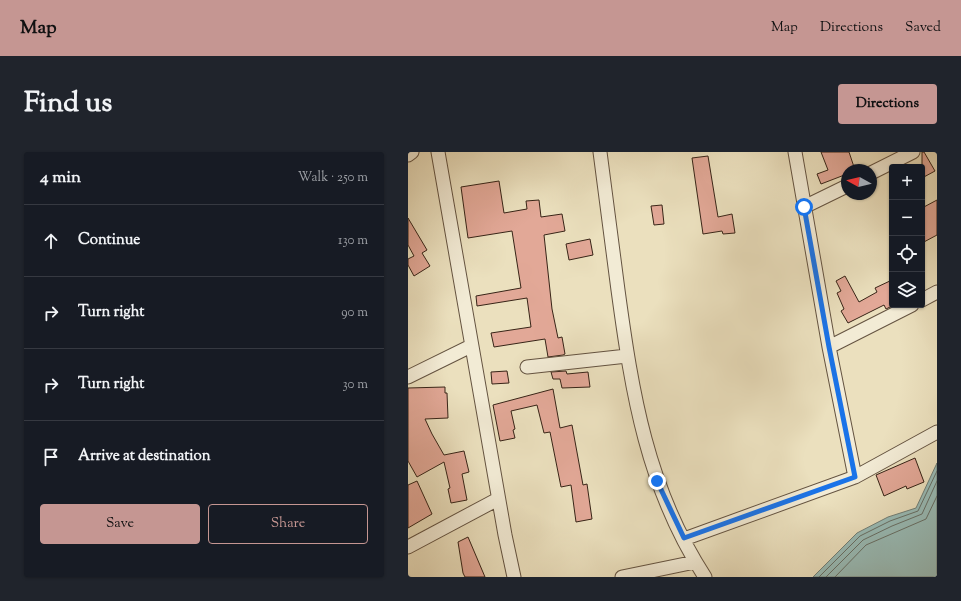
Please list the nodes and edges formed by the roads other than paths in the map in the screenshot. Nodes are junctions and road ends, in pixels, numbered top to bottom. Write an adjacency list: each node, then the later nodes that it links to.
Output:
1 (412, 152): 6 (street)
2 (438, 152): 13 (street)
3 (600, 152): 15 (street)
4 (794, 152): 9 (street)
5 (913, 152): 7 (street)
6 (408, 155)
7 (877, 171)
8 (841, 189): 9 (street)
9 (804, 207): 14 (street)
10 (937, 292): 11 (street)
11 (925, 298)
12 (906, 308): 14 (street)
13 (471, 346): 17 (street); 20 (street)
14 (829, 347): 19 (street)
15 (627, 356): 16 (street); 21 (street)
16 (527, 367)
17 (408, 378)
18 (937, 432): 19 (street)
19 (855, 477): 21 (street)
20 (498, 499): 22 (street); 24 (street)
21 (684, 538): 23 (street)
22 (408, 547)
23 (695, 562): 25 (street); 26 (street)
24 (514, 577)
25 (622, 577)
26 (705, 577)

